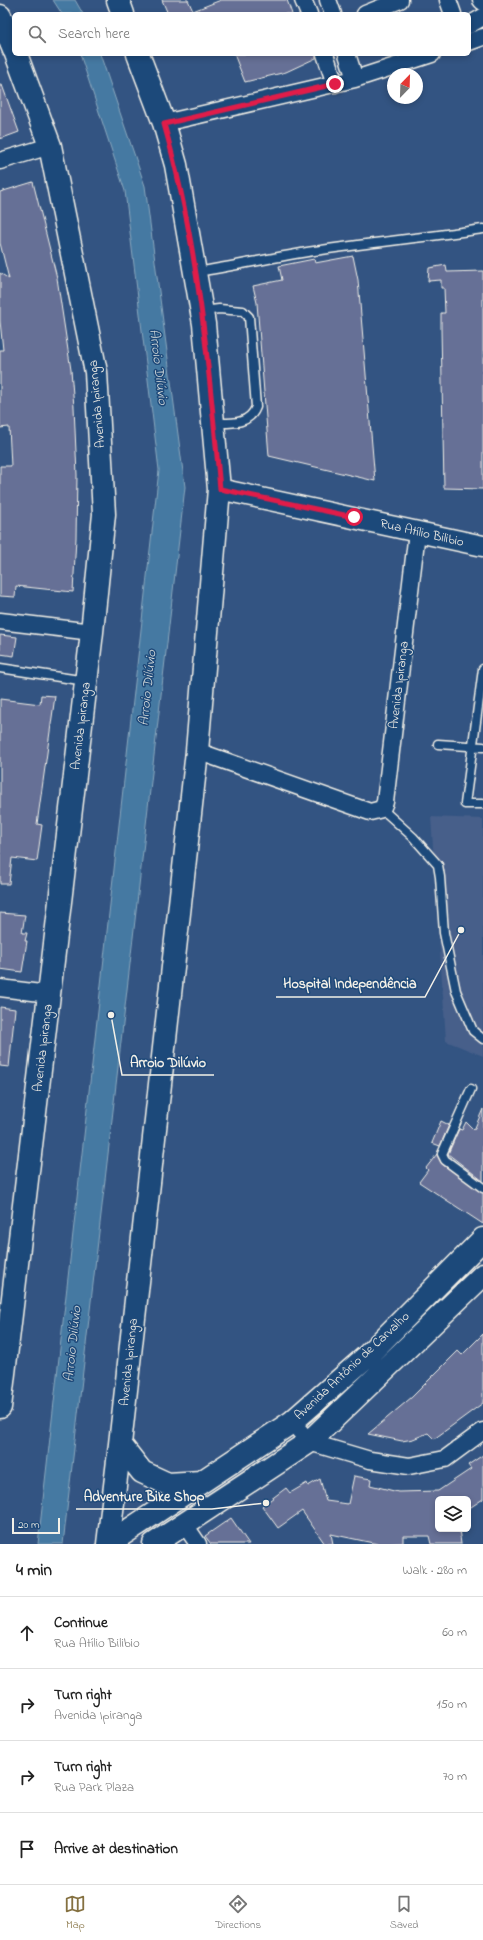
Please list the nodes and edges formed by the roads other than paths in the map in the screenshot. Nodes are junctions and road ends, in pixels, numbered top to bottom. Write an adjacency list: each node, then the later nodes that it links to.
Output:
1 (118, 0): 7 (main road)
2 (328, 0): 8 (street)
3 (400, 0): 9 (street)
4 (448, 0): 10 (street)
5 (480, 0): 6 (street)
6 (483, 2)
7 (122, 12)
8 (332, 12)
9 (370, 12)
10 (451, 12)
11 (0, 16): 16 (main road)
12 (483, 17): 13 (street)
13 (471, 24)
14 (483, 38): 15 (street)
15 (471, 41)
16 (12, 45)
17 (17, 56): 25 (main road, Avenida Ipiranga)
18 (139, 56): 24 (main road, Avenida Ipiranga)
19 (325, 56): 23 (street)
20 (348, 56): 22 (street)
21 (426, 56): 22 (street)
22 (355, 79): 23 (street)
23 (335, 84): 24 (street)
24 (164, 124): 28 (main road, Avenida Ipiranga)
25 (50, 146): 26 (street); 35 (main road, Avenida Ipiranga)
26 (0, 161)
27 (483, 229): 28 (lane)
28 (196, 272): 29 (main road, Avenida Ipiranga)
29 (202, 311): 30 (main road, Avenida Ipiranga); 30 (lane)
30 (214, 423): 31 (main road, Avenida Ipiranga)
31 (220, 489): 32 (street, Rua Atílio Bilibio); 42 (main road, Avenida Ipiranga)
32 (417, 532): 33 (street, Rua Atílio Bilibio); 44 (street, Avenida Ipiranga)
33 (483, 546)
34 (0, 621): 35 (street)
35 (92, 632): 38 (main road, Avenida Ipiranga)
36 (0, 668): 38 (lane)
37 (483, 670): 40 (lane)
38 (86, 681): 46 (main road, Avenida Ipiranga)
39 (438, 744): 40 (lane)
40 (473, 746): 41 (lane); 43 (lane)
41 (483, 747)
42 (197, 751): 44 (street); 57 (main road, Avenida Ipiranga)
43 (483, 804)
44 (382, 809): 47 (lane)
45 (0, 988): 46 (street)
46 (49, 994): 52 (main road, Avenida Ipiranga)
47 (483, 1040)
48 (471, 1089): 49 (lane)
49 (483, 1188)
50 (483, 1239): 54 (main road, Avenida Antônio de Carvalho)
51 (483, 1275): 56 (main road, Avenida Antônio de Carvalho)
52 (4, 1352): 53 (main road, Avenida Ipiranga)
53 (0, 1406)
54 (292, 1422): 56 (street); 58 (main road, Avenida Antônio de Carvalho)
55 (483, 1431): 56 (street)
56 (309, 1442): 59 (main road, Avenida Antônio de Carvalho)
57 (120, 1444): 58 (main road); 60 (main road, Avenida Ipiranga)
58 (202, 1482): 60 (main road, Avenida Antônio de Carvalho)
59 (185, 1525): 61 (main road, Avenida Antônio de Carvalho); 62 (street)
60 (108, 1544)
61 (154, 1544)
62 (198, 1544)

